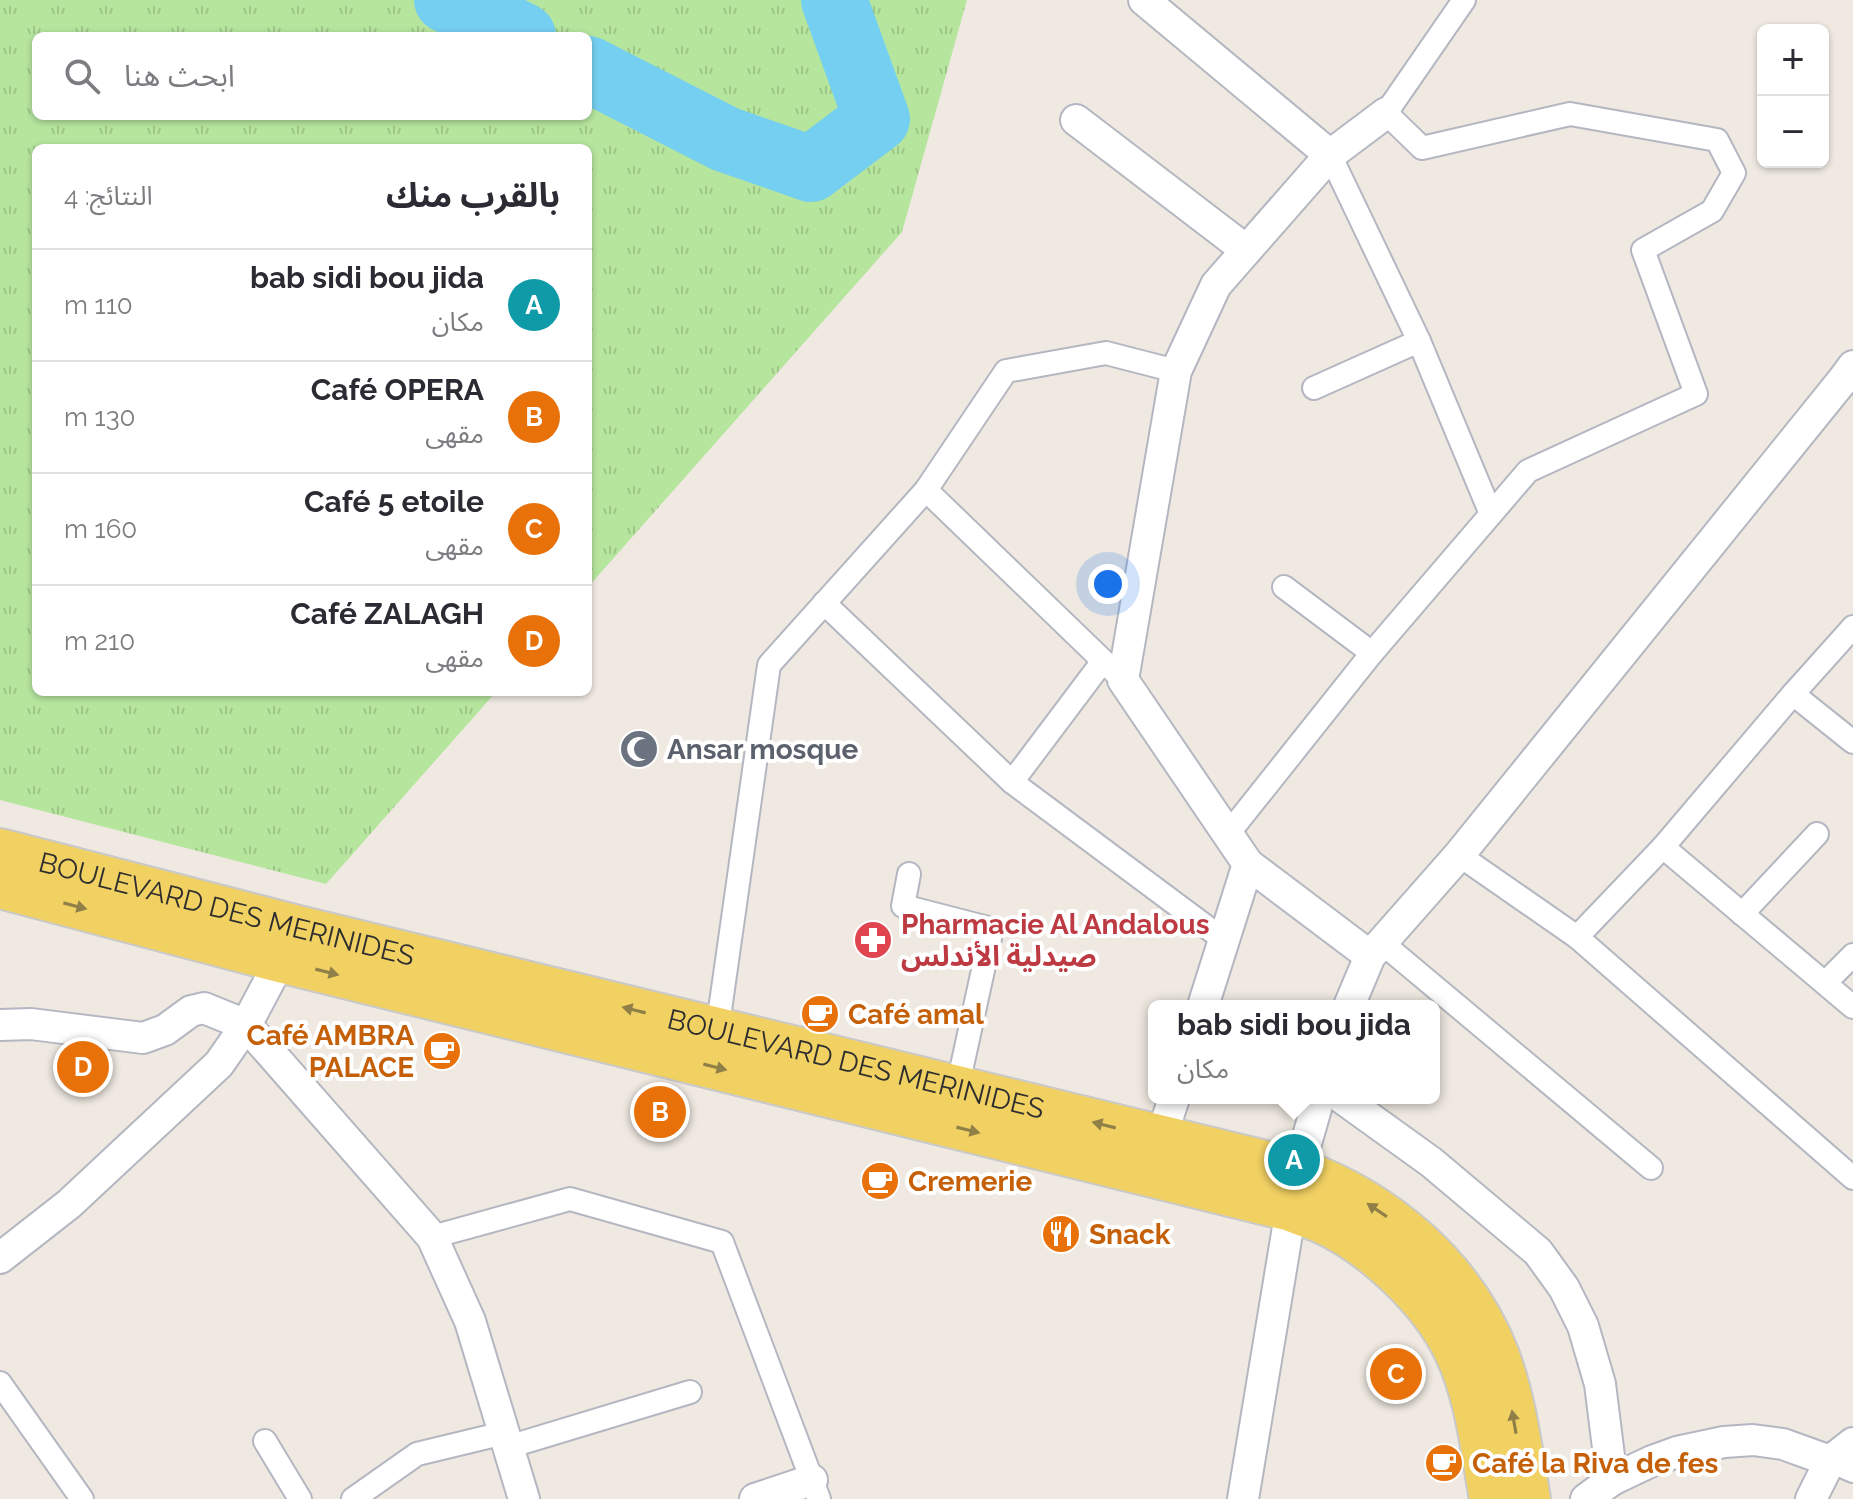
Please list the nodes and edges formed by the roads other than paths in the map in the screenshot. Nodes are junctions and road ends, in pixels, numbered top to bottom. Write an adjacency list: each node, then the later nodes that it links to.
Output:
1 (1144, 0): 5 (street)
2 (1464, 0): 3 (street)
3 (1386, 113): 5 (street); 12 (street)
4 (1076, 120): 6 (street)
5 (1330, 155): 6 (street); 7 (street)
6 (1246, 250): 8 (street)
7 (1419, 341): 10 (street); 12 (street)
8 (1176, 371): 11 (street); 17 (street)
9 (1849, 379): 25 (street)
10 (1314, 388)
11 (926, 490): 14 (street); 17 (street)
12 (1491, 514): 16 (street)
13 (1284, 587): 16 (street)
14 (824, 603): 20 (street); 41 (street)
15 (1853, 627): 18 (street)
16 (1372, 653): 21 (street)
17 (1113, 670): 20 (street); 21 (street)
18 (1793, 694): 19 (street); 23 (street)
19 (1853, 742)
20 (1012, 782): 31 (street)
21 (1228, 834): 26 (street)
22 (1817, 834): 29 (street)
23 (1663, 847): 29 (street); 30 (street)
24 (0, 851): 32 (main road, BOULEVARD DES MERINIDES)
25 (1459, 855): 30 (street); 33 (street)
26 (1248, 864): 31 (street); 33 (street)
27 (909, 874): 42 (street)
28 (0, 886): 32 (main road, BOULEVARD DES MERINIDES, one-way to 32)
29 (1742, 914): 35 (street)
30 (1577, 937): 47 (street)
31 (1224, 940): 36 (street)
32 (289, 944): 40 (street); 41 (main road, BOULEVARD DES MERINIDES, one-way to 32); 48 (main road, BOULEVARD DES MERINIDES, one-way to 48)
33 (1376, 949): 37 (street); 46 (street)
34 (1853, 955): 35 (street)
35 (1825, 983): 38 (street)
36 (1205, 1000)
37 (1352, 1000)
38 (1853, 1007)
39 (0, 1025): 40 (street)
40 (246, 1025): 49 (street); 50 (street)
41 (717, 1031): 42 (main road, BOULEVARD DES MERINIDES)
42 (957, 1089): 45 (main road, BOULEVARD DES MERINIDES, one-way to 42)
43 (1317, 1104): 48 (street)
44 (1350, 1104): 56 (street)
45 (1167, 1118): 48 (main road, BOULEVARD DES MERINIDES)
46 (1651, 1168)
47 (1853, 1178)
48 (1294, 1190): 63 (street); 64 (main road, BOULEVARD DES MERINIDES); 65 (main road, BOULEVARD DES MERINIDES, one-way to 48)
49 (432, 1237): 53 (street); 57 (street)
50 (0, 1258)
51 (0, 1383): 58 (street)
52 (690, 1392): 53 (street)
53 (506, 1440): 60 (street); 61 (street)
54 (265, 1441): 59 (street)
55 (1845, 1459): 56 (street); 67 (street)
56 (1612, 1480): 66 (street)
57 (815, 1490): 62 (street)
58 (82, 1499)
59 (300, 1499)
60 (353, 1499)
61 (524, 1499)
62 (755, 1499)
63 (1243, 1499)
64 (1492, 1499)
65 (1528, 1499)
66 (1586, 1499)
67 (1811, 1499)

